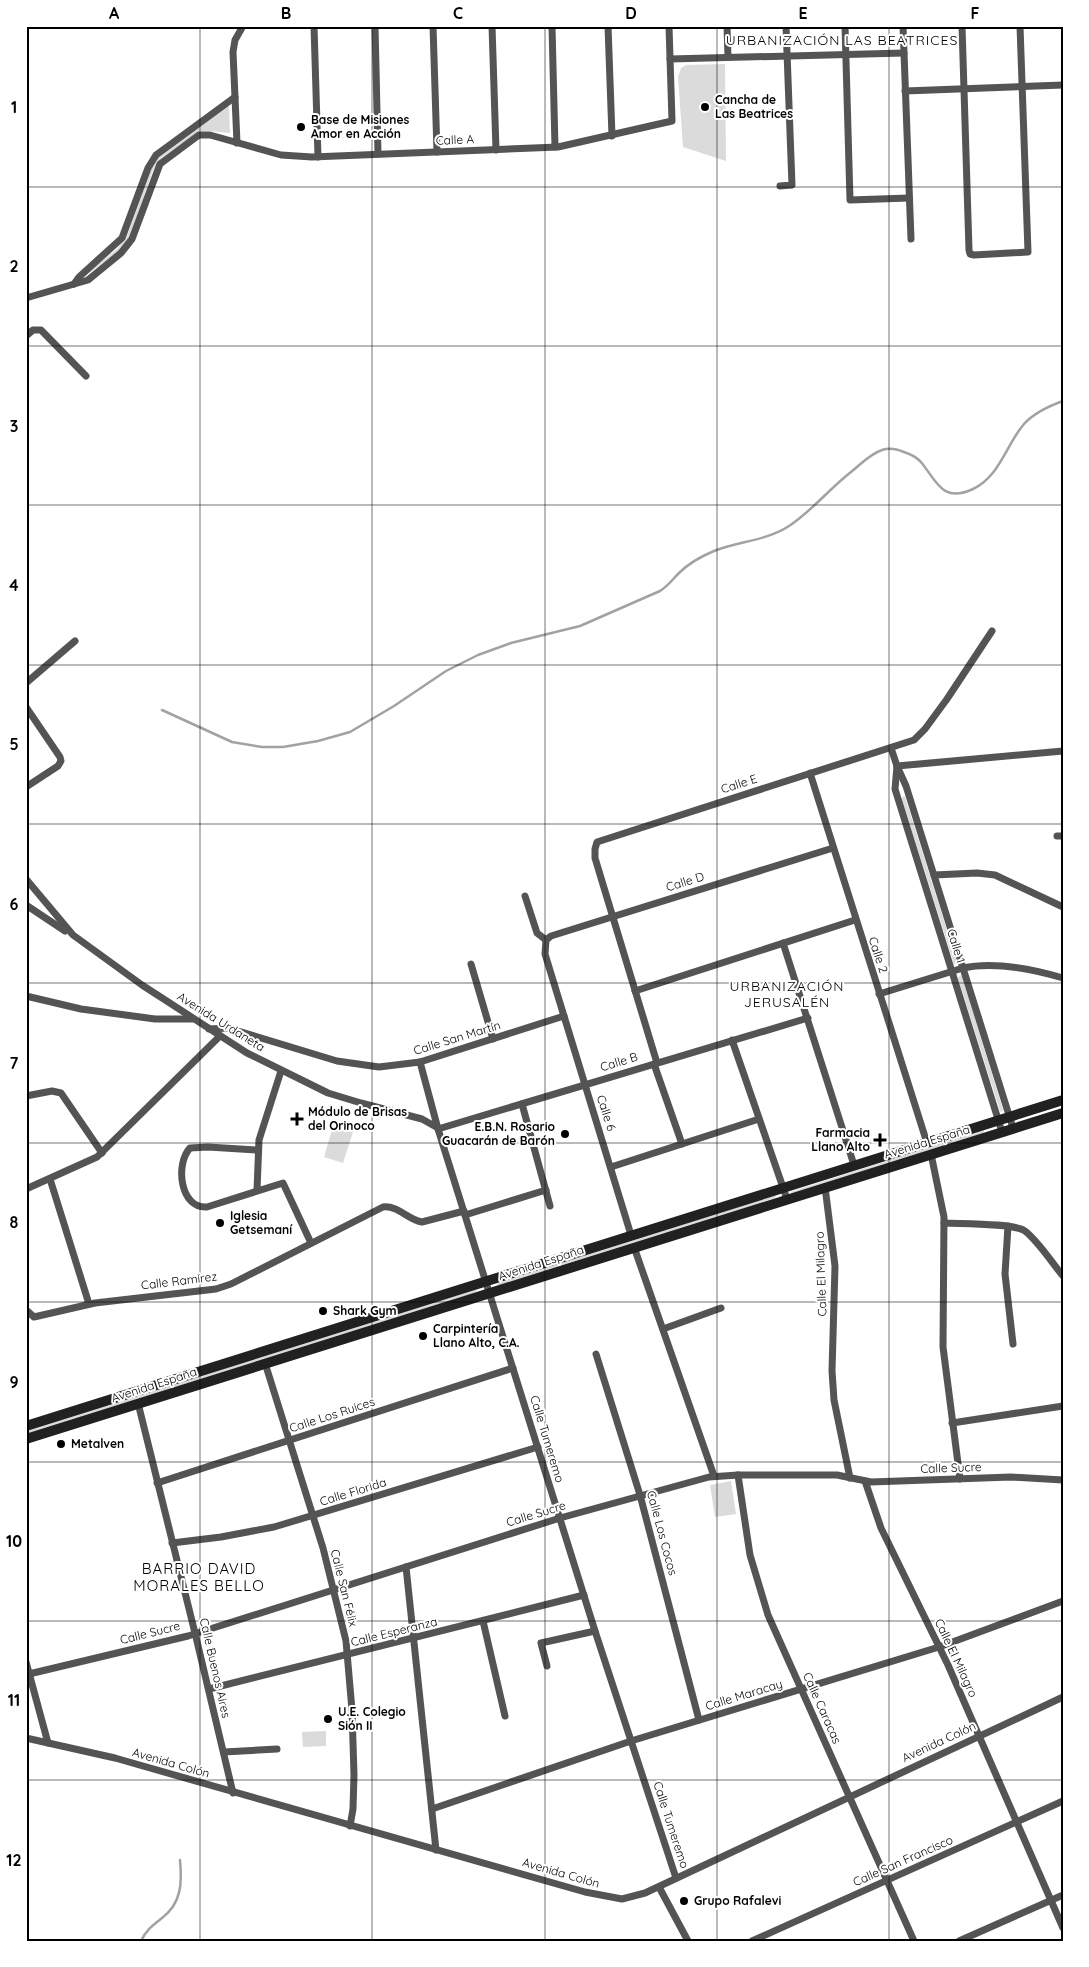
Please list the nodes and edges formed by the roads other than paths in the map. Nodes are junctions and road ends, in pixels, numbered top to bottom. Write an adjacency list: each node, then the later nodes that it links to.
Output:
1 (243, 26): 24 (street)
2 (314, 26): 31 (street)
3 (375, 26): 30 (street)
4 (433, 26): 29 (street)
5 (492, 26): 28 (street)
6 (552, 26): 27 (street)
7 (608, 26): 25 (street)
8 (669, 26): 19 (street)
9 (727, 26): 18 (street)
10 (786, 26): 17 (street)
11 (845, 26): 16 (street)
12 (903, 26): 15 (street)
13 (962, 26): 22 (street)
14 (1020, 26): 21 (street)
15 (904, 53): 16 (street); 23 (street)
16 (846, 54): 17 (street); 33 (street)
17 (786, 56): 18 (street); 32 (street)
18 (728, 57): 19 (street)
19 (670, 59): 25 (street, Calle A)
20 (1063, 85): 21 (street)
21 (1022, 86): 22 (street); 22 (street)
22 (964, 89): 23 (street)
23 (905, 91): 33 (street)
24 (235, 97): 26 (street); 35 (street)
25 (612, 136): 27 (street, Calle A)
26 (237, 143): 31 (street, Calle A); 35 (street, Calle A)
27 (555, 147): 28 (street, Calle A)
28 (496, 150): 29 (street, Calle A)
29 (437, 152): 30 (street, Calle A)
30 (378, 154): 31 (street, Calle A)
31 (318, 157)
32 (780, 186)
33 (909, 198): 34 (street)
34 (911, 238)
35 (74, 284): 36 (street, Calle A)
36 (26, 298)
37 (26, 336): 38 (street)
38 (86, 376)
39 (992, 631): 43 (street, Calle E)
40 (74, 641): 41 (street)
41 (26, 684)
42 (26, 707): 47 (street)
43 (891, 748): 45 (street, Calle 1); 46 (street, Calle E)
44 (1063, 751): 45 (street)
45 (896, 766): 49 (street, Calle 1); 61 (street, Calle 1)
46 (810, 773): 48 (street, Calle 2); 54 (street, Calle E)
47 (26, 787)
48 (833, 848): 54 (street, Calle D); 55 (street, Calle 2)
49 (934, 876): 53 (street); 60 (street, Calle 1)
50 (26, 879): 56 (street, Avenida Urdaneta)
51 (525, 896): 57 (street)
52 (26, 904): 56 (street)
53 (1063, 907)
54 (613, 916): 57 (street, Calle D); 63 (street)
55 (855, 920): 58 (street); 64 (street, Calle 2)
56 (73, 935): 68 (street, Avenida Urdaneta)
57 (546, 940): 66 (street, Calle 6)
58 (784, 943): 63 (street); 67 (street)
59 (471, 964): 71 (street)
60 (963, 968): 61 (street); 62 (street); 81 (street, Calle 1)
61 (952, 971): 64 (street); 83 (street, Calle 1)
62 (1063, 978)
63 (635, 990): 74 (street)
64 (879, 994): 87 (street, Calle 2)
65 (26, 996): 68 (street)
66 (564, 1016): 71 (street, Calle San Martín); 76 (street, Calle 6)
67 (808, 1018): 72 (street, Calle B); 92 (street)
68 (194, 1019): 69 (street, Avenida Urdaneta)
69 (209, 1029): 70 (street, Avenida Urdaneta); 73 (street, Calle San Martín)
70 (220, 1036): 75 (street, Avenida Urdaneta); 90 (street)
71 (493, 1039): 73 (street, Calle San Martín)
72 (732, 1040): 74 (street, Calle B); 82 (street)
73 (420, 1062): 85 (street, Calle Tumeremo)
74 (656, 1063): 76 (street, Calle B); 88 (street)
75 (281, 1071): 85 (street, Avenida Urdaneta); 89 (street)
76 (585, 1084): 79 (street, Calle B); 93 (street, Calle 6)
77 (26, 1096): 90 (street)
78 (1063, 1100): 81 (main road, Avenida España)
79 (522, 1104): 85 (street, Calle B); 99 (street)
80 (1063, 1113): 84 (main road, Avenida España)
81 (1010, 1117): 83 (main road, Avenida España); 84 (street, Calle 1)
82 (760, 1119): 88 (street); 96 (street)
83 (999, 1120): 86 (street, Calle 1); 87 (main road, Avenida España)
84 (1014, 1128): 86 (main road, Avenida España)
85 (438, 1129): 102 (street, Calle Tumeremo)
86 (1002, 1132): 91 (main road, Avenida España)
87 (927, 1142): 92 (main road, Avenida España)
88 (682, 1144): 93 (street)
89 (257, 1150): 98 (street); 98 (street)
90 (102, 1153): 94 (street)
91 (931, 1154): 95 (main road, Avenida España); 103 (street)
92 (854, 1165): 96 (main road, Avenida España)
93 (611, 1167): 105 (street, Calle 6)
94 (50, 1179): 97 (street); 111 (street)
95 (825, 1187): 100 (main road, Avenida España); 128 (street, Calle El Milagro)
96 (783, 1188): 100 (street); 105 (main road, Avenida España)
97 (26, 1189)
98 (257, 1190): 106 (street)
99 (546, 1190): 101 (street); 102 (street)
100 (787, 1199): 107 (main road, Avenida España)
101 (550, 1206)
102 (464, 1213): 106 (street, Calle Ramírez); 109 (street, Calle Tumeremo)
103 (944, 1223): 104 (street); 121 (street)
104 (1008, 1226): 108 (street); 115 (street)
105 (631, 1235): 109 (main road, Avenida España)
106 (311, 1243): 111 (street, Calle Ramírez)
107 (634, 1247): 110 (main road, Avenida España); 114 (street)
108 (1063, 1276)
109 (486, 1281): 110 (street, Calle Tumeremo); 122 (main road, Avenida España)
110 (490, 1292): 117 (main road, Avenida España); 118 (street, Calle Tumeremo)
111 (89, 1304): 113 (street, Calle Ramírez)
112 (721, 1308): 114 (street)
113 (26, 1310)
114 (662, 1329): 127 (street)
115 (1013, 1344)
116 (596, 1354): 133 (street, Calle Los Cocos)
117 (266, 1363): 119 (main road, Avenida España); 124 (street, Calle San Félix)
118 (513, 1368): 124 (street, Calle Los Ruices); 125 (street, Calle Tumeremo)
119 (138, 1403): 123 (main road, Avenida España); 132 (street, Calle Buenos Aires)
120 (1063, 1406): 121 (street)
121 (952, 1423): 129 (street)
122 (26, 1426)
123 (26, 1439)
124 (290, 1441): 132 (street, Calle Los Ruices); 134 (street, Calle San Félix)
125 (538, 1447): 134 (street, Calle Florida); 135 (street, Calle Tumeremo)
126 (738, 1475): 127 (street, Calle Sucre); 128 (street, Calle Sucre); 151 (street, Calle Caracas)
127 (714, 1476): 133 (street, Calle Sucre)
128 (850, 1478): 131 (street, Calle Sucre)
129 (960, 1479): 130 (street, Calle Sucre); 131 (street, Calle Sucre)
130 (1063, 1480)
131 (865, 1481): 145 (street, Calle El Milagro)
132 (157, 1483): 136 (street, Calle Buenos Aires)
133 (640, 1495): 135 (street, Calle Sucre); 154 (street, Calle Los Cocos)
134 (313, 1516): 136 (street, Calle Florida); 138 (street, Calle San Félix)
135 (560, 1518): 137 (street, Calle Sucre); 139 (street, Calle Tumeremo)
136 (172, 1543): 143 (street, Calle Buenos Aires)
137 (406, 1567): 138 (street, Calle Sucre); 144 (street)
138 (334, 1590): 143 (street, Calle Sucre); 146 (street, Calle San Félix)
139 (584, 1595): 141 (street, Calle Esperanza); 142 (street, Calle Tumeremo)
140 (1063, 1601): 145 (street, Calle Maracay)
141 (483, 1621): 144 (street, Calle Esperanza); 153 (street)
142 (595, 1632): 148 (street); 157 (street, Calle Tumeremo)
143 (196, 1633): 149 (street, Calle Sucre); 150 (street, Calle Buenos Aires)
144 (413, 1639): 146 (street, Calle Esperanza); 164 (street)
145 (939, 1648): 151 (street, Calle Maracay); 155 (street, Calle El Milagro)
146 (347, 1655): 150 (street, Calle Esperanza); 166 (street, Calle San Félix)
147 (26, 1662): 149 (street)
148 (547, 1666)
149 (29, 1674): 158 (street)
150 (209, 1689): 160 (street, Calle Buenos Aires)
151 (801, 1689): 154 (street, Calle Maracay); 162 (street, Calle Caracas)
152 (1063, 1697): 155 (street, Avenida Colón)
153 (505, 1716)
154 (699, 1720): 157 (street, Calle Maracay)
155 (980, 1736): 162 (street, Avenida Colón); 165 (street, Calle El Milagro)
156 (26, 1738): 158 (street, Avenida Colón)
157 (631, 1741): 164 (street, Calle Maracay); 168 (street, Calle Tumeremo)
158 (48, 1743): 161 (street, Avenida Colón)
159 (276, 1749): 160 (street)
160 (224, 1752): 161 (street, Calle Buenos Aires)
161 (233, 1793): 166 (street, Avenida Colón)
162 (849, 1797): 168 (street, Avenida Colón); 169 (street, Calle Caracas)
163 (1063, 1801): 165 (street, Calle San Francisco)
164 (432, 1809): 167 (street)
165 (1016, 1822): 169 (street, Calle San Francisco); 172 (street, Calle El Milagro)
166 (350, 1826): 167 (street, Avenida Colón)
167 (436, 1850): 170 (street, Avenida Colón)
168 (676, 1878): 170 (street, Avenida Colón)
169 (887, 1880): 175 (street, Calle San Francisco); 176 (street, Calle Caracas)
170 (659, 1887): 174 (street)
171 (1063, 1895): 172 (street)
172 (1050, 1900): 173 (street, Calle El Milagro); 177 (street)
173 (1063, 1928)
174 (688, 1941)
175 (752, 1941)
176 (914, 1941)
177 (959, 1941)

